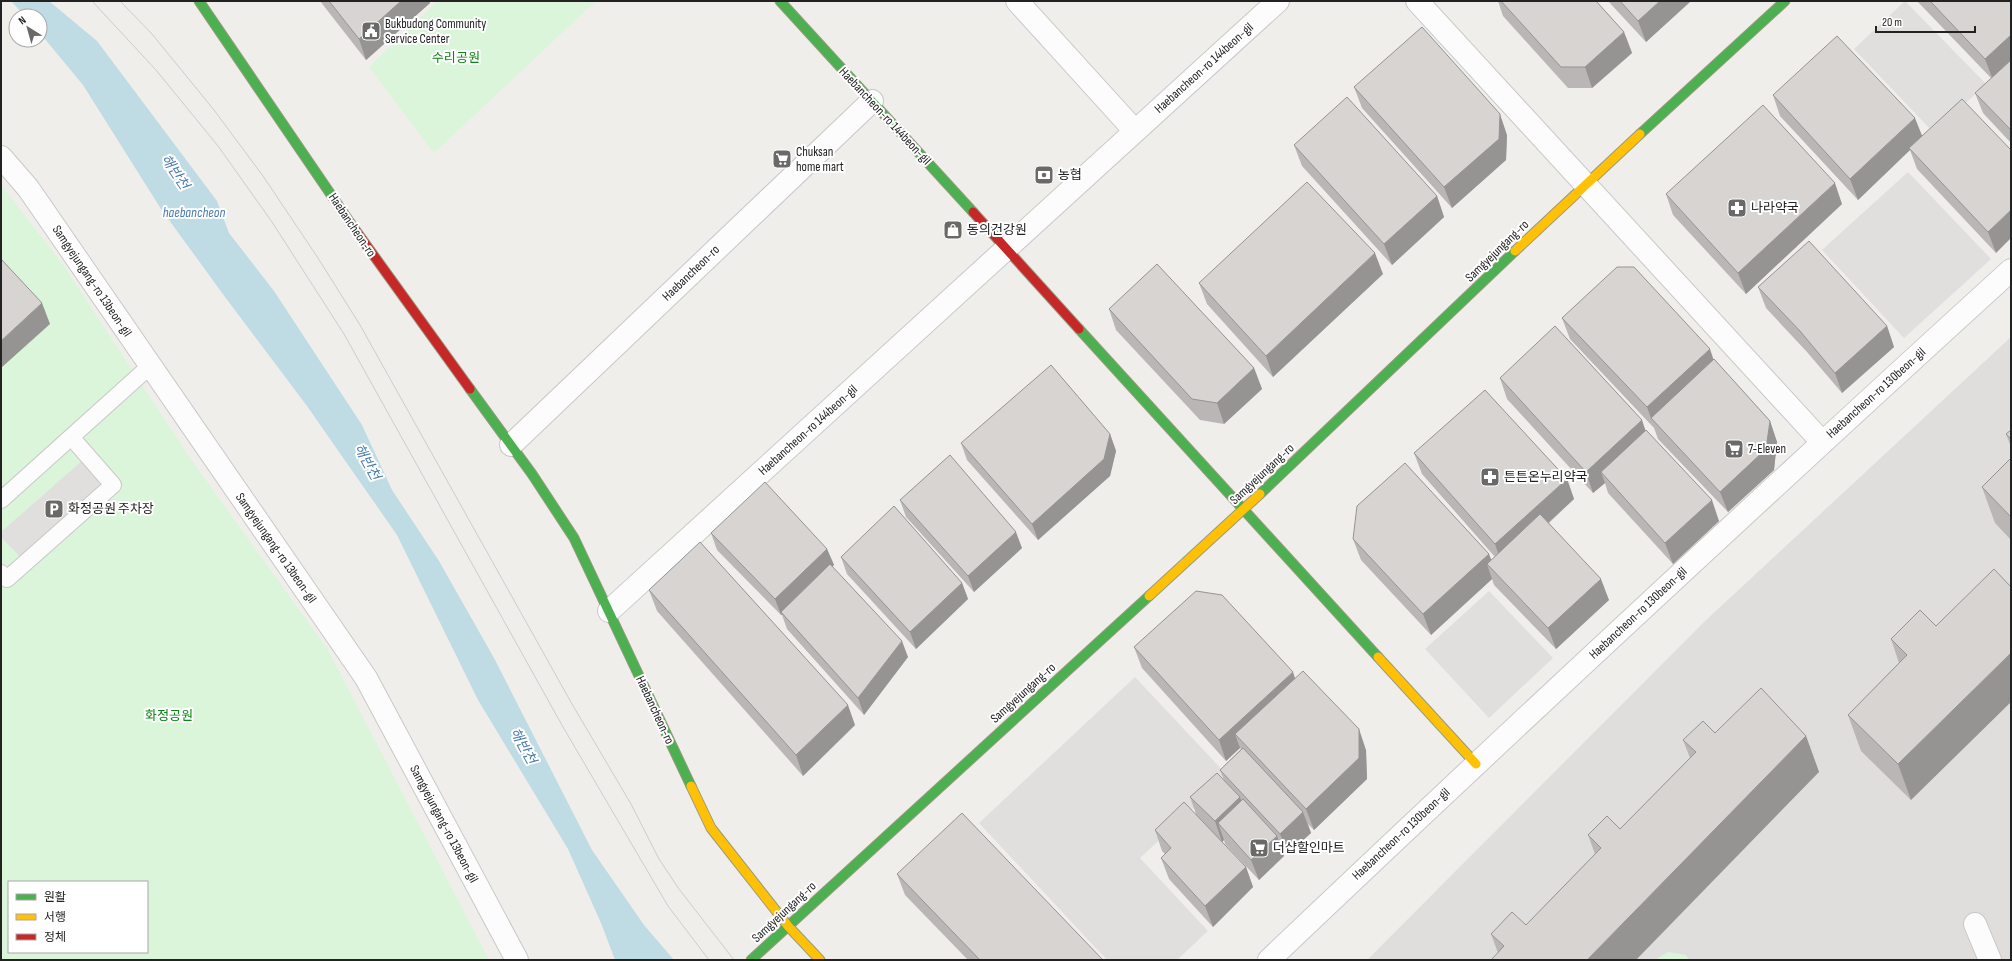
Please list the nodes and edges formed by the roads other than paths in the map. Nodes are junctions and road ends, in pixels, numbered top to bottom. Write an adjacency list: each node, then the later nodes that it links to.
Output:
1 (199, 1): 16 (street, Haebancheon-ro)
2 (780, 1): 7 (street, Haebancheon-ro 144beon-gil)
3 (1017, 1): 8 (street)
4 (1417, 1): 10 (street)
5 (1785, 1): 10 (street, Samgyejungang-ro)
6 (1273, 2): 8 (street, Haebancheon-ro 144beon-gil)
7 (872, 102): 11 (street, Haebancheon-ro 144beon-gil); 16 (street, Haebancheon-ro)
8 (1135, 131): 11 (street, Haebancheon-ro 144beon-gil)
9 (1, 157): 13 (street, Samgyejungang-ro 13beon-gil)
10 (1584, 185): 15 (street); 18 (street, Samgyejungang-ro)
11 (1007, 248): 18 (street); 20 (street, Haebancheon-ro 144beon-gil)
12 (2011, 270): 15 (street, Haebancheon-ro 130beon-gil)
13 (150, 366): 14 (lane); 24 (street, Samgyejungang-ro 13beon-gil)
14 (72, 438): 17 (lane); 19 (lane)
15 (1822, 442): 21 (street, Haebancheon-ro 130beon-gil)
16 (511, 445): 20 (street, Haebancheon-ro)
17 (1, 500)
18 (1243, 510): 21 (street); 23 (street, Samgyejungang-ro)
19 (1, 573)
20 (609, 611): 23 (street, Haebancheon-ro)
21 (1476, 764): 27 (street, Haebancheon-ro 130beon-gil)
22 (1975, 924): 28 (street)
23 (788, 926): 25 (street, Samgyejungang-ro); 26 (street, Haebancheon-ro)
24 (517, 960)
25 (751, 960)
26 (820, 960)
27 (1269, 960)
28 (1990, 960)

